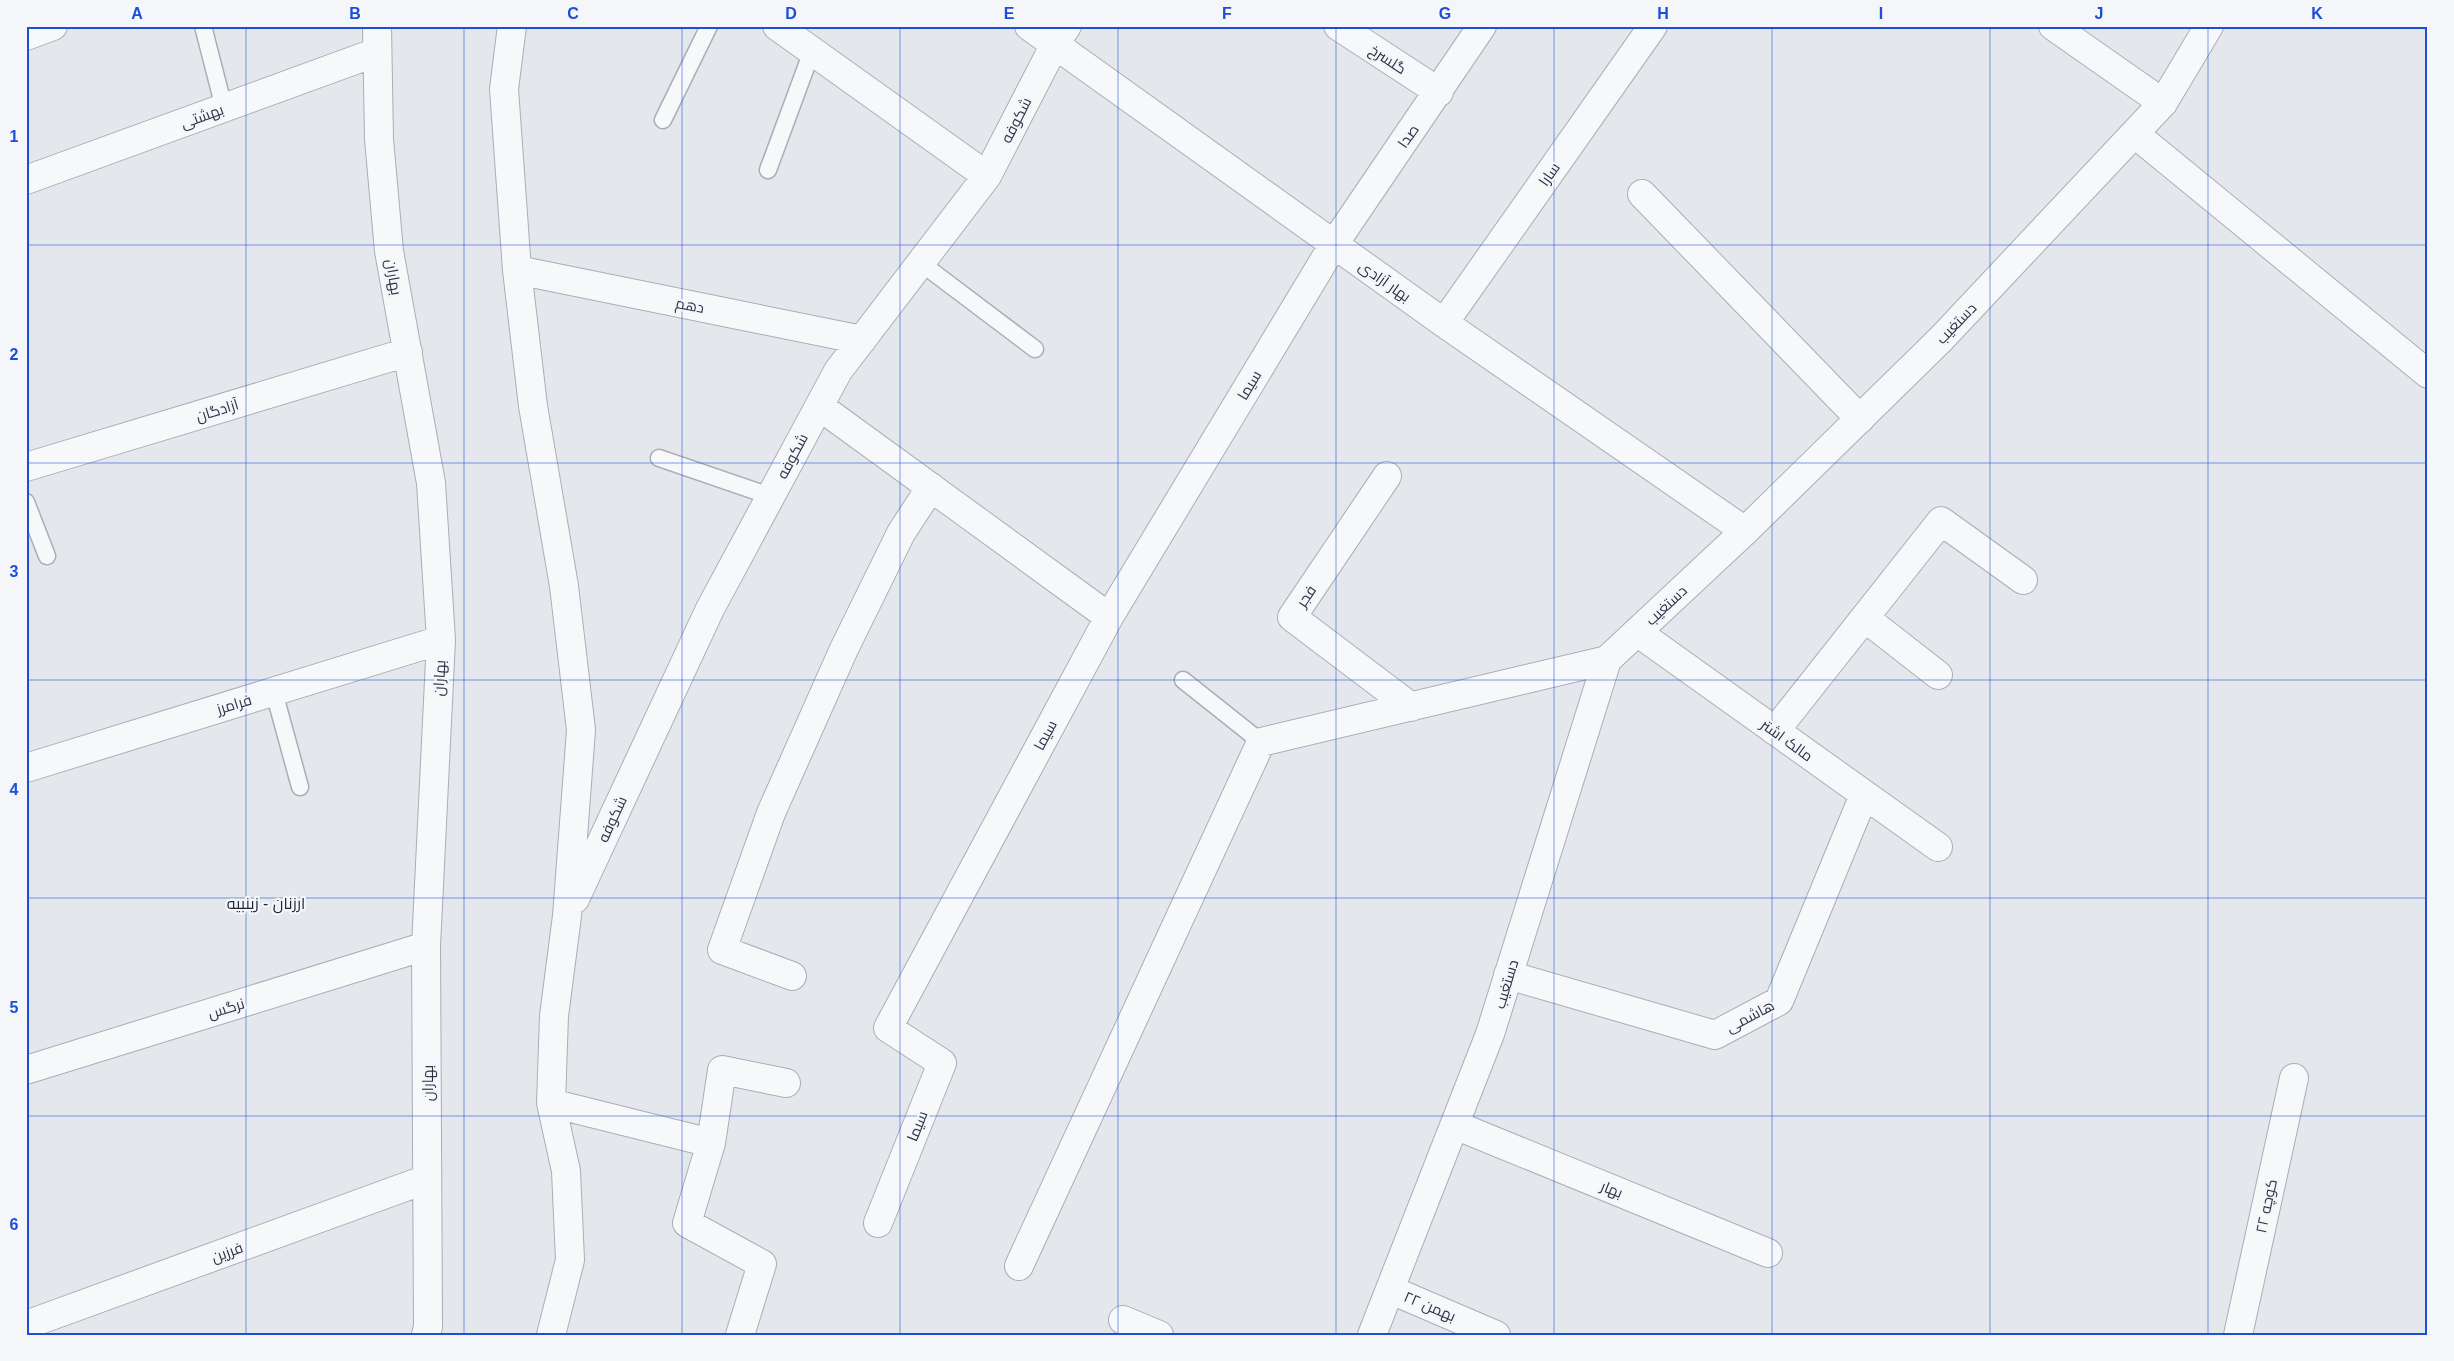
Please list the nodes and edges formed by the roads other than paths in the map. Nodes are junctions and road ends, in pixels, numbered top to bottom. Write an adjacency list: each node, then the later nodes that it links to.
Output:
1 (53, 26): 13 (street)
2 (202, 26): 18 (lane)
3 (512, 26): 27 (street)
4 (709, 26): 19 (lane)
5 (777, 26): 15 (street)
6 (1029, 26): 12 (street, بهار آزادی)
7 (1338, 26): 16 (street, گلسرخ)
8 (1482, 26): 16 (street, صدا)
9 (1654, 26): 28 (street, سارا)
10 (2053, 26): 17 (street)
11 (2208, 26): 17 (street, دستغیب)
12 (1061, 35): 22 (street, شکوفه); 25 (street, بهار آزادی)
13 (26, 36)
14 (377, 39): 18 (street, بهشتی); 31 (street, بهاران)
15 (812, 51): 21 (lane); 22 (street)
16 (1438, 92): 25 (street, صدا)
17 (2162, 103): 20 (street, دستغیب)
18 (224, 108): 23 (street, بهشتی)
19 (663, 120)
20 (2135, 134): 32 (street); 34 (street, دستغیب)
21 (768, 170)
22 (988, 176): 26 (street, شکوفه)
23 (26, 180)
24 (1642, 194): 34 (street)
25 (1334, 244): 28 (street, بهار آزادی); 44 (street, سیما)
26 (921, 263): 29 (street, شکوفه); 30 (lane)
27 (517, 270): 29 (street, دهم); 59 (street)
28 (1444, 323): 41 (street, بهار آزادی)
29 (862, 340): 33 (street, شکوفه)
30 (1035, 349)
31 (408, 352): 36 (street, آزادگان); 47 (street, بهاران)
32 (2428, 374)
33 (819, 406): 38 (street); 39 (street, شکوفه)
34 (1860, 419): 41 (street, دستغیب)
35 (659, 458): 39 (lane)
36 (26, 467)
37 (1387, 476): 52 (street, فجر)
38 (931, 487): 44 (street); 62 (street)
39 (770, 496): 59 (street, شکوفه)
40 (26, 502): 42 (lane)
41 (1745, 531): 46 (street, دستغیب)
42 (47, 556)
43 (2023, 580): 45 (street)
44 (1108, 618): 70 (street, سیما)
45 (1865, 618): 49 (street); 53 (street)
46 (1636, 632): 48 (street, دستغیب); 53 (street, مالک اشتر)
47 (441, 640): 51 (street, فرامرز); 60 (street, بهاران)
48 (1607, 660): 52 (street); 61 (street, دستغیب)
49 (1938, 676)
50 (1183, 680): 54 (lane)
51 (274, 692): 55 (street, فرامرز); 56 (lane)
52 (1411, 707): 54 (street)
53 (1776, 731): 57 (street, مالک اشتر)
54 (1261, 742): 72 (street)
55 (26, 768)
56 (300, 787)
57 (1864, 795): 58 (street, مالک اشتر); 61 (street, هاشمی)
58 (1938, 848)
59 (568, 916): 66 (street)
60 (426, 946): 63 (street, نرگس); 69 (street, بهاران)
61 (1508, 975): 67 (street, دستغیب)
62 (792, 976)
63 (26, 1070)
64 (2294, 1078): 82 (street, کوچه ۲۲)
65 (786, 1083): 68 (street)
66 (551, 1103): 68 (street); 77 (street)
67 (1456, 1125): 71 (street, بهار); 73 (street, دستغیب)
68 (711, 1143): 78 (street)
69 (427, 1179): 75 (street, فرزین); 76 (street, بهاران)
70 (878, 1223)
71 (1768, 1253)
72 (1019, 1266)
73 (1391, 1290): 80 (street, دستغیب); 81 (street, ۲۲ بهمن)
74 (1124, 1320): 79 (street)
75 (26, 1325)
76 (426, 1335)
77 (551, 1335)
78 (740, 1335)
79 (1159, 1335)
80 (1372, 1335)
81 (1496, 1335)
82 (2238, 1335)

